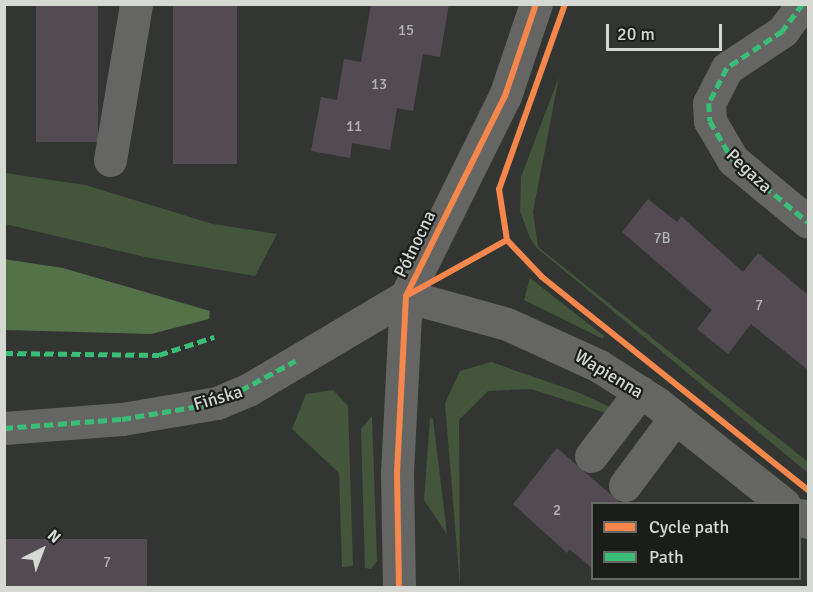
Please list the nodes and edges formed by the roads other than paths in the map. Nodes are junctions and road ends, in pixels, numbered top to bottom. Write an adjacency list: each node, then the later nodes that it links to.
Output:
1 (136, 4): 4 (street)
2 (536, 4): 6 (street, Północna)
3 (803, 4): 5 (street, Pegaza)
4 (110, 160)
5 (808, 222)
6 (406, 296): 7 (street, Wapienna); 9 (street, Fińska); 13 (street, Północna)
7 (640, 392): 8 (street, Wapienna); 10 (street)
8 (675, 418): 11 (street); 12 (street, Wapienna)
9 (4, 428)
10 (591, 456)
11 (625, 485)
12 (781, 502)
13 (399, 588)

